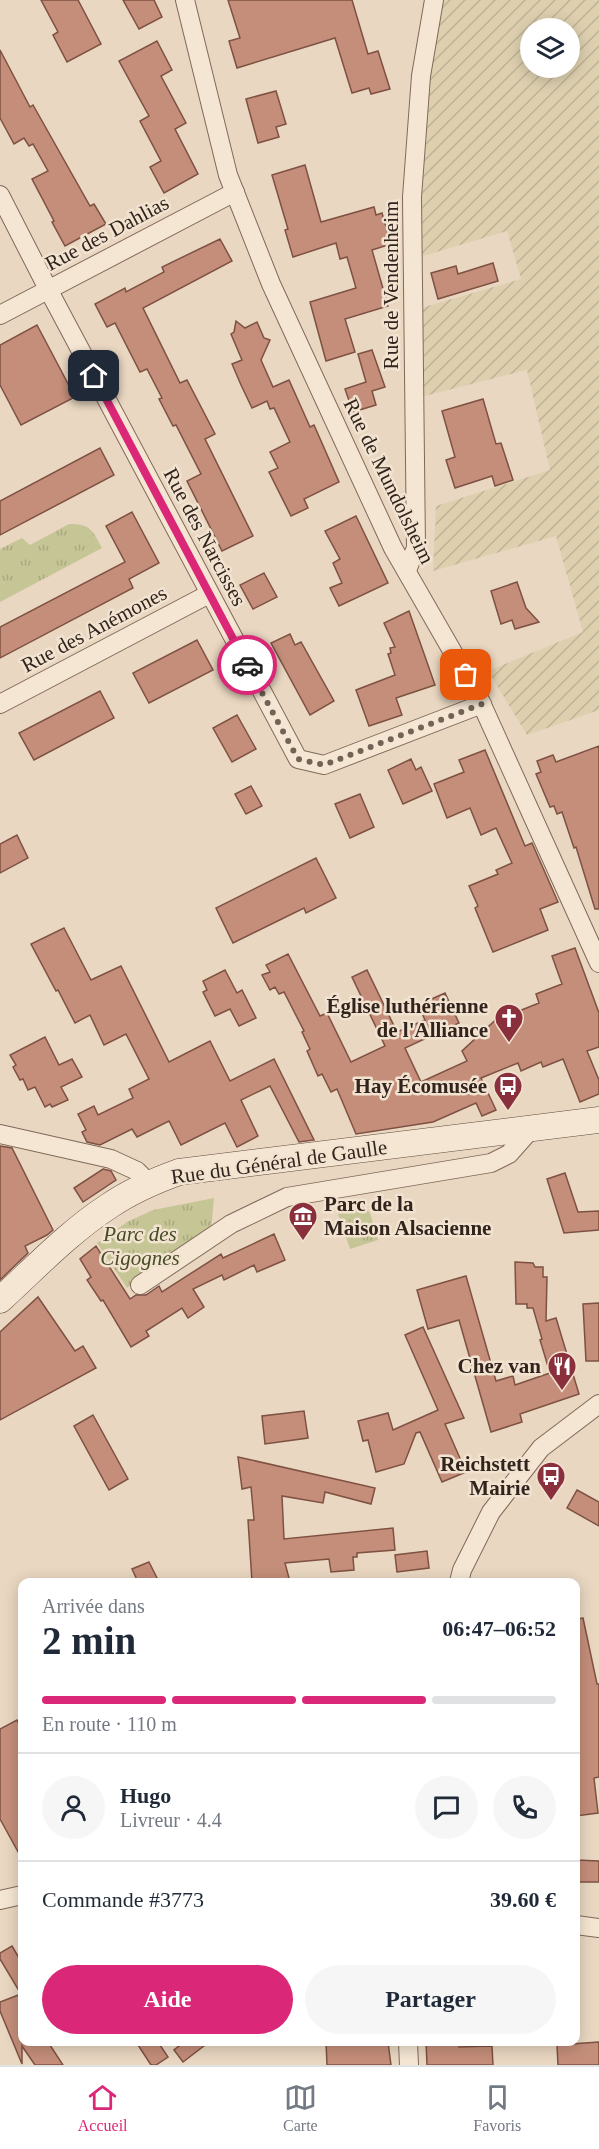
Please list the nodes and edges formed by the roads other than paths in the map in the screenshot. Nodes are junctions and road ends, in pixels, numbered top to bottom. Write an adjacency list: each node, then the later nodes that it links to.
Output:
1 (185, 0): 3 (street, Rue de Mundolsheim)
2 (434, 0): 7 (street, Rue de Vendenheim)
3 (235, 192): 5 (street, Rue des Dahlias); 7 (street, Rue de Mundolsheim)
4 (0, 195): 5 (street, Rue des Narcisses)
5 (48, 289): 6 (street, Rue des Dahlias); 8 (street, Rue des Narcisses)
6 (0, 315)
7 (407, 570): 10 (street, Rue de Mundolsheim)
8 (209, 594): 9 (street, Rue des Anémones); 10 (street, Rue des Narcisses)
9 (0, 704)
10 (482, 704): 11 (street, Rue de Mundolsheim)
11 (599, 963)
12 (599, 1120): 13 (main road, Rue du Général de Gaulle)
13 (532, 1128): 15 (main road, Rue du Général de Gaulle); 16 (street)
14 (0, 1134): 15 (street)
15 (143, 1177): 17 (main road, Rue du Général de Gaulle)
16 (140, 1285)
17 (0, 1300)
18 (599, 1404): 19 (street)
19 (460, 1578)
20 (18, 1896): 21 (street)
21 (0, 1900)
22 (580, 1926): 23 (street)
23 (599, 1928)
24 (408, 2046): 25 (street)
25 (409, 2065)

